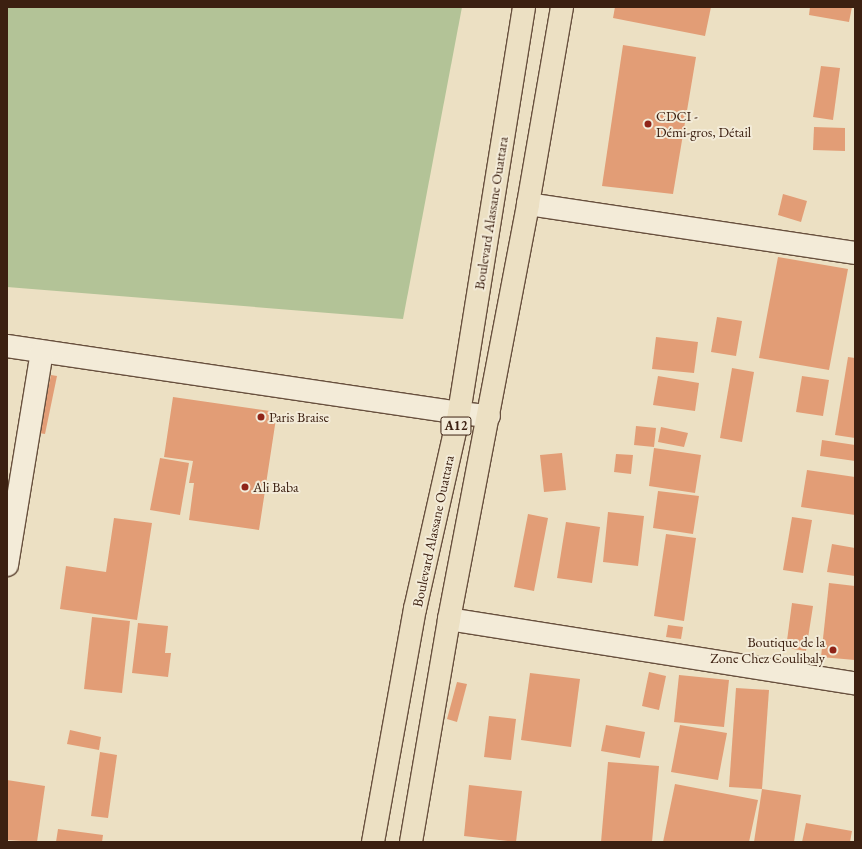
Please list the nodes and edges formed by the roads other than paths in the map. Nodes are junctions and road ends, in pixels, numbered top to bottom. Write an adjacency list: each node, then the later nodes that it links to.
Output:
1 (524, 7): 7 (main road, Boulevard Alassane Ouattara / A12)
2 (562, 7): 3 (main road, A12)
3 (528, 204): 4 (street); 8 (main road, A12)
4 (855, 253)
5 (7, 346): 6 (street)
6 (42, 352): 7 (street); 9 (street)
7 (458, 414): 8 (street); 12 (main road, Boulevard Alassane Ouattara / A12)
8 (489, 416): 10 (main road, A12)
9 (7, 565)
10 (449, 620): 11 (street); 13 (main road, A12)
11 (855, 682)
12 (373, 842)
13 (411, 842)

